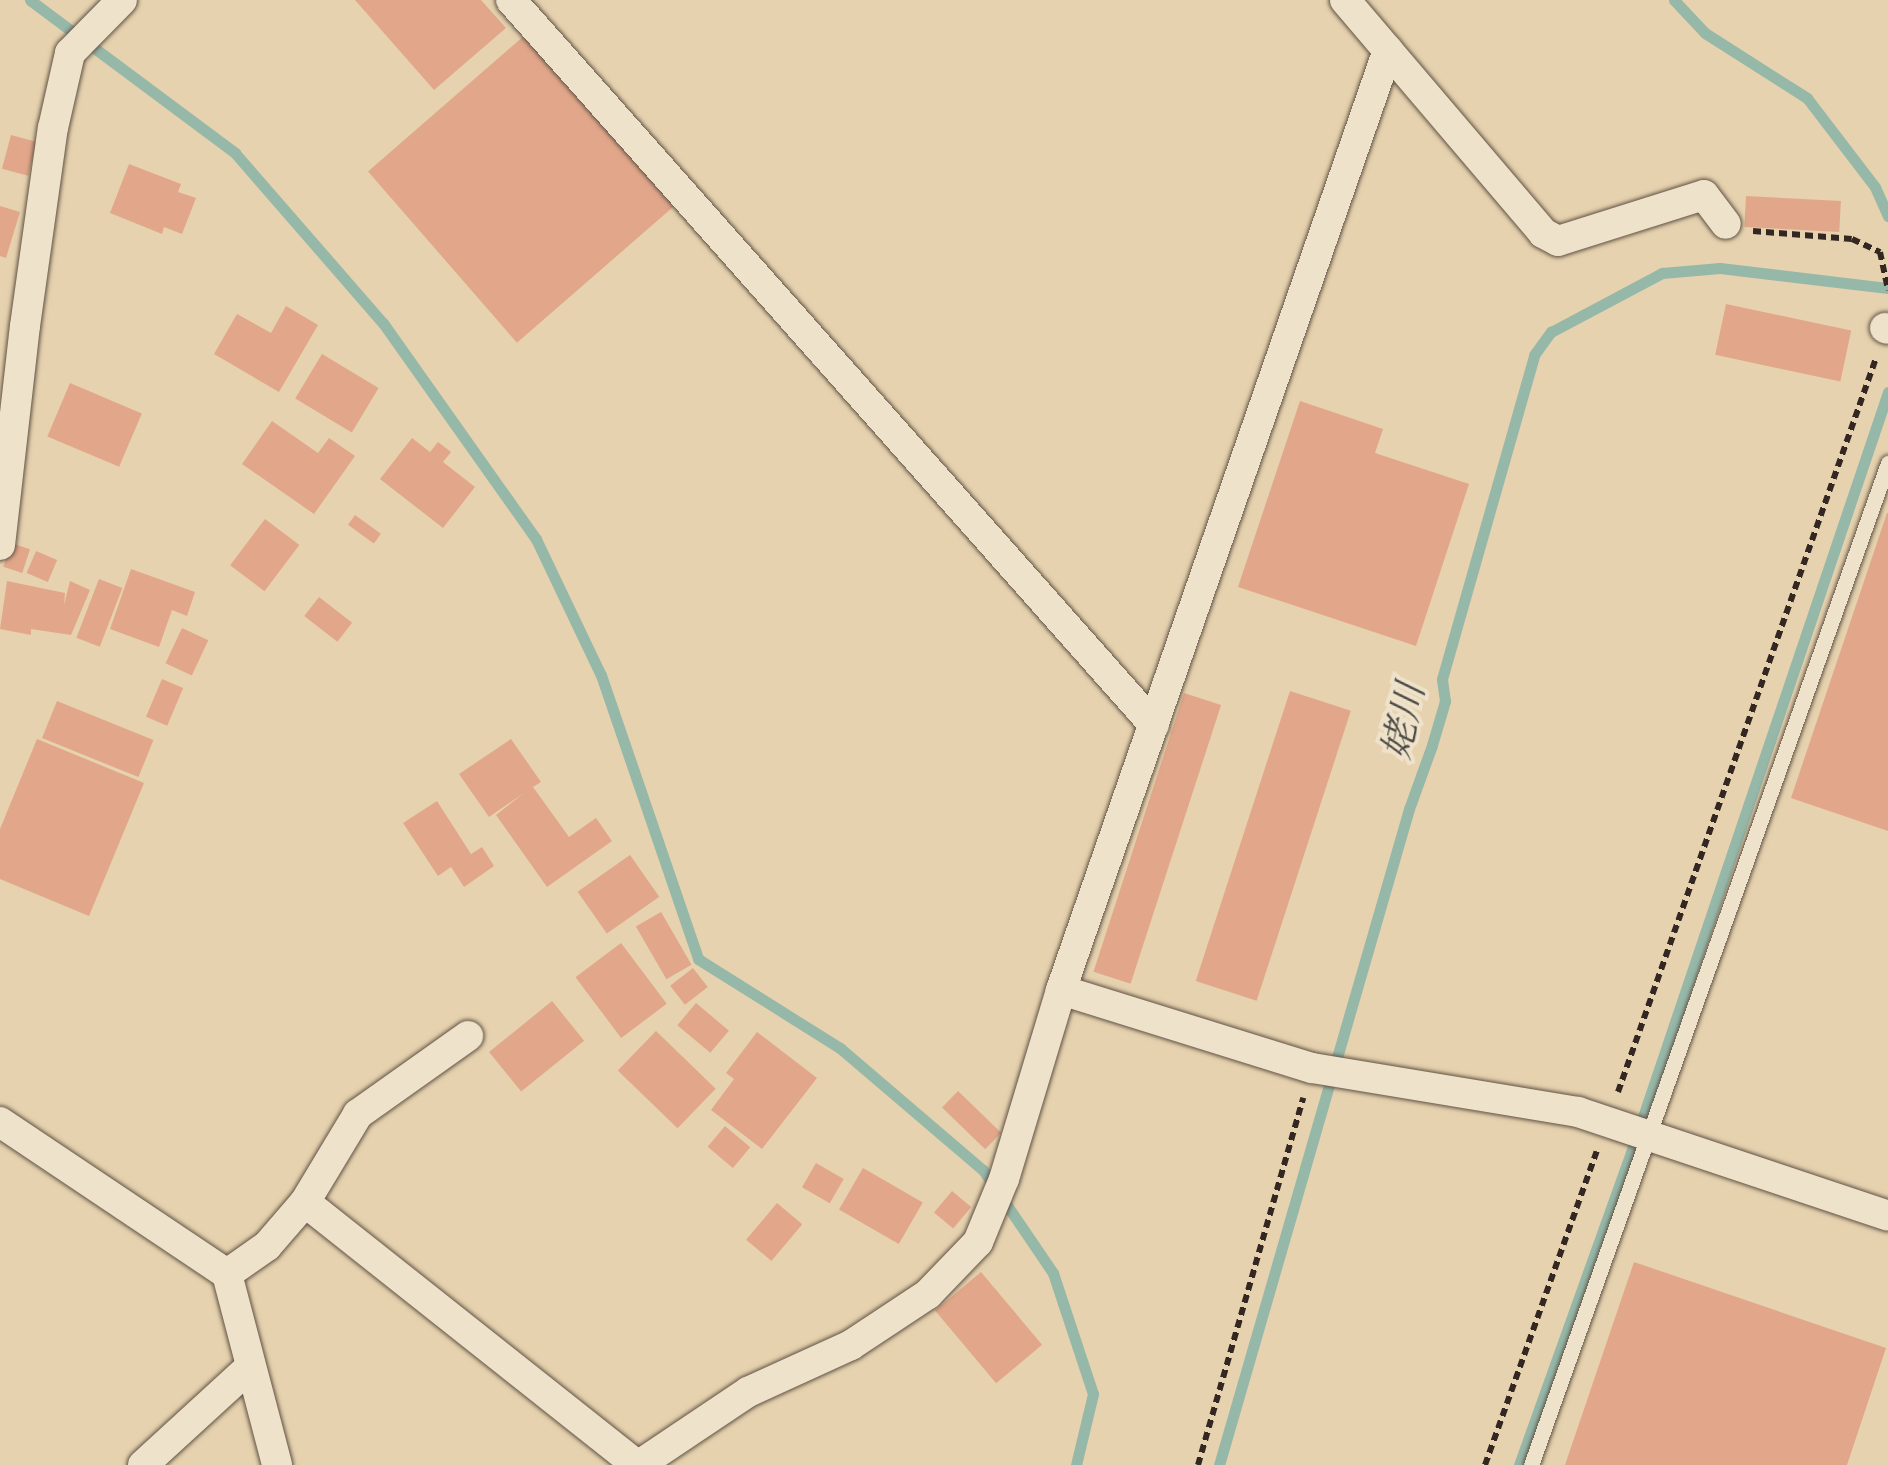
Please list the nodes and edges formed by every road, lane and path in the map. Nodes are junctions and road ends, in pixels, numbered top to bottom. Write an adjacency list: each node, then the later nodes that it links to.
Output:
1 (122, 0): 7 (street)
2 (512, 0): 11 (street)
3 (1344, 0): 4 (street)
4 (1388, 50): 5 (street); 11 (street)
5 (1726, 224): 6 (path)
6 (1888, 290)
7 (13, 323): 10 (street)
8 (1886, 328): 16 (path)
9 (1888, 463): 17 (lane)
10 (0, 545)
11 (1154, 725): 12 (street)
12 (1061, 990): 14 (street); 24 (street)
13 (468, 1036): 18 (street)
14 (1312, 1068): 16 (street); 25 (path)
15 (0, 1122): 20 (street)
16 (1608, 1122): 17 (street); 26 (path)
17 (1650, 1136): 19 (street); 27 (lane)
18 (305, 1202): 20 (street); 24 (street)
19 (1888, 1216)
20 (228, 1274): 21 (street)
21 (248, 1368): 22 (street); 23 (street)
22 (143, 1465)
23 (277, 1465)
24 (638, 1465)
25 (1198, 1465)
26 (1485, 1465)
27 (1532, 1465)

